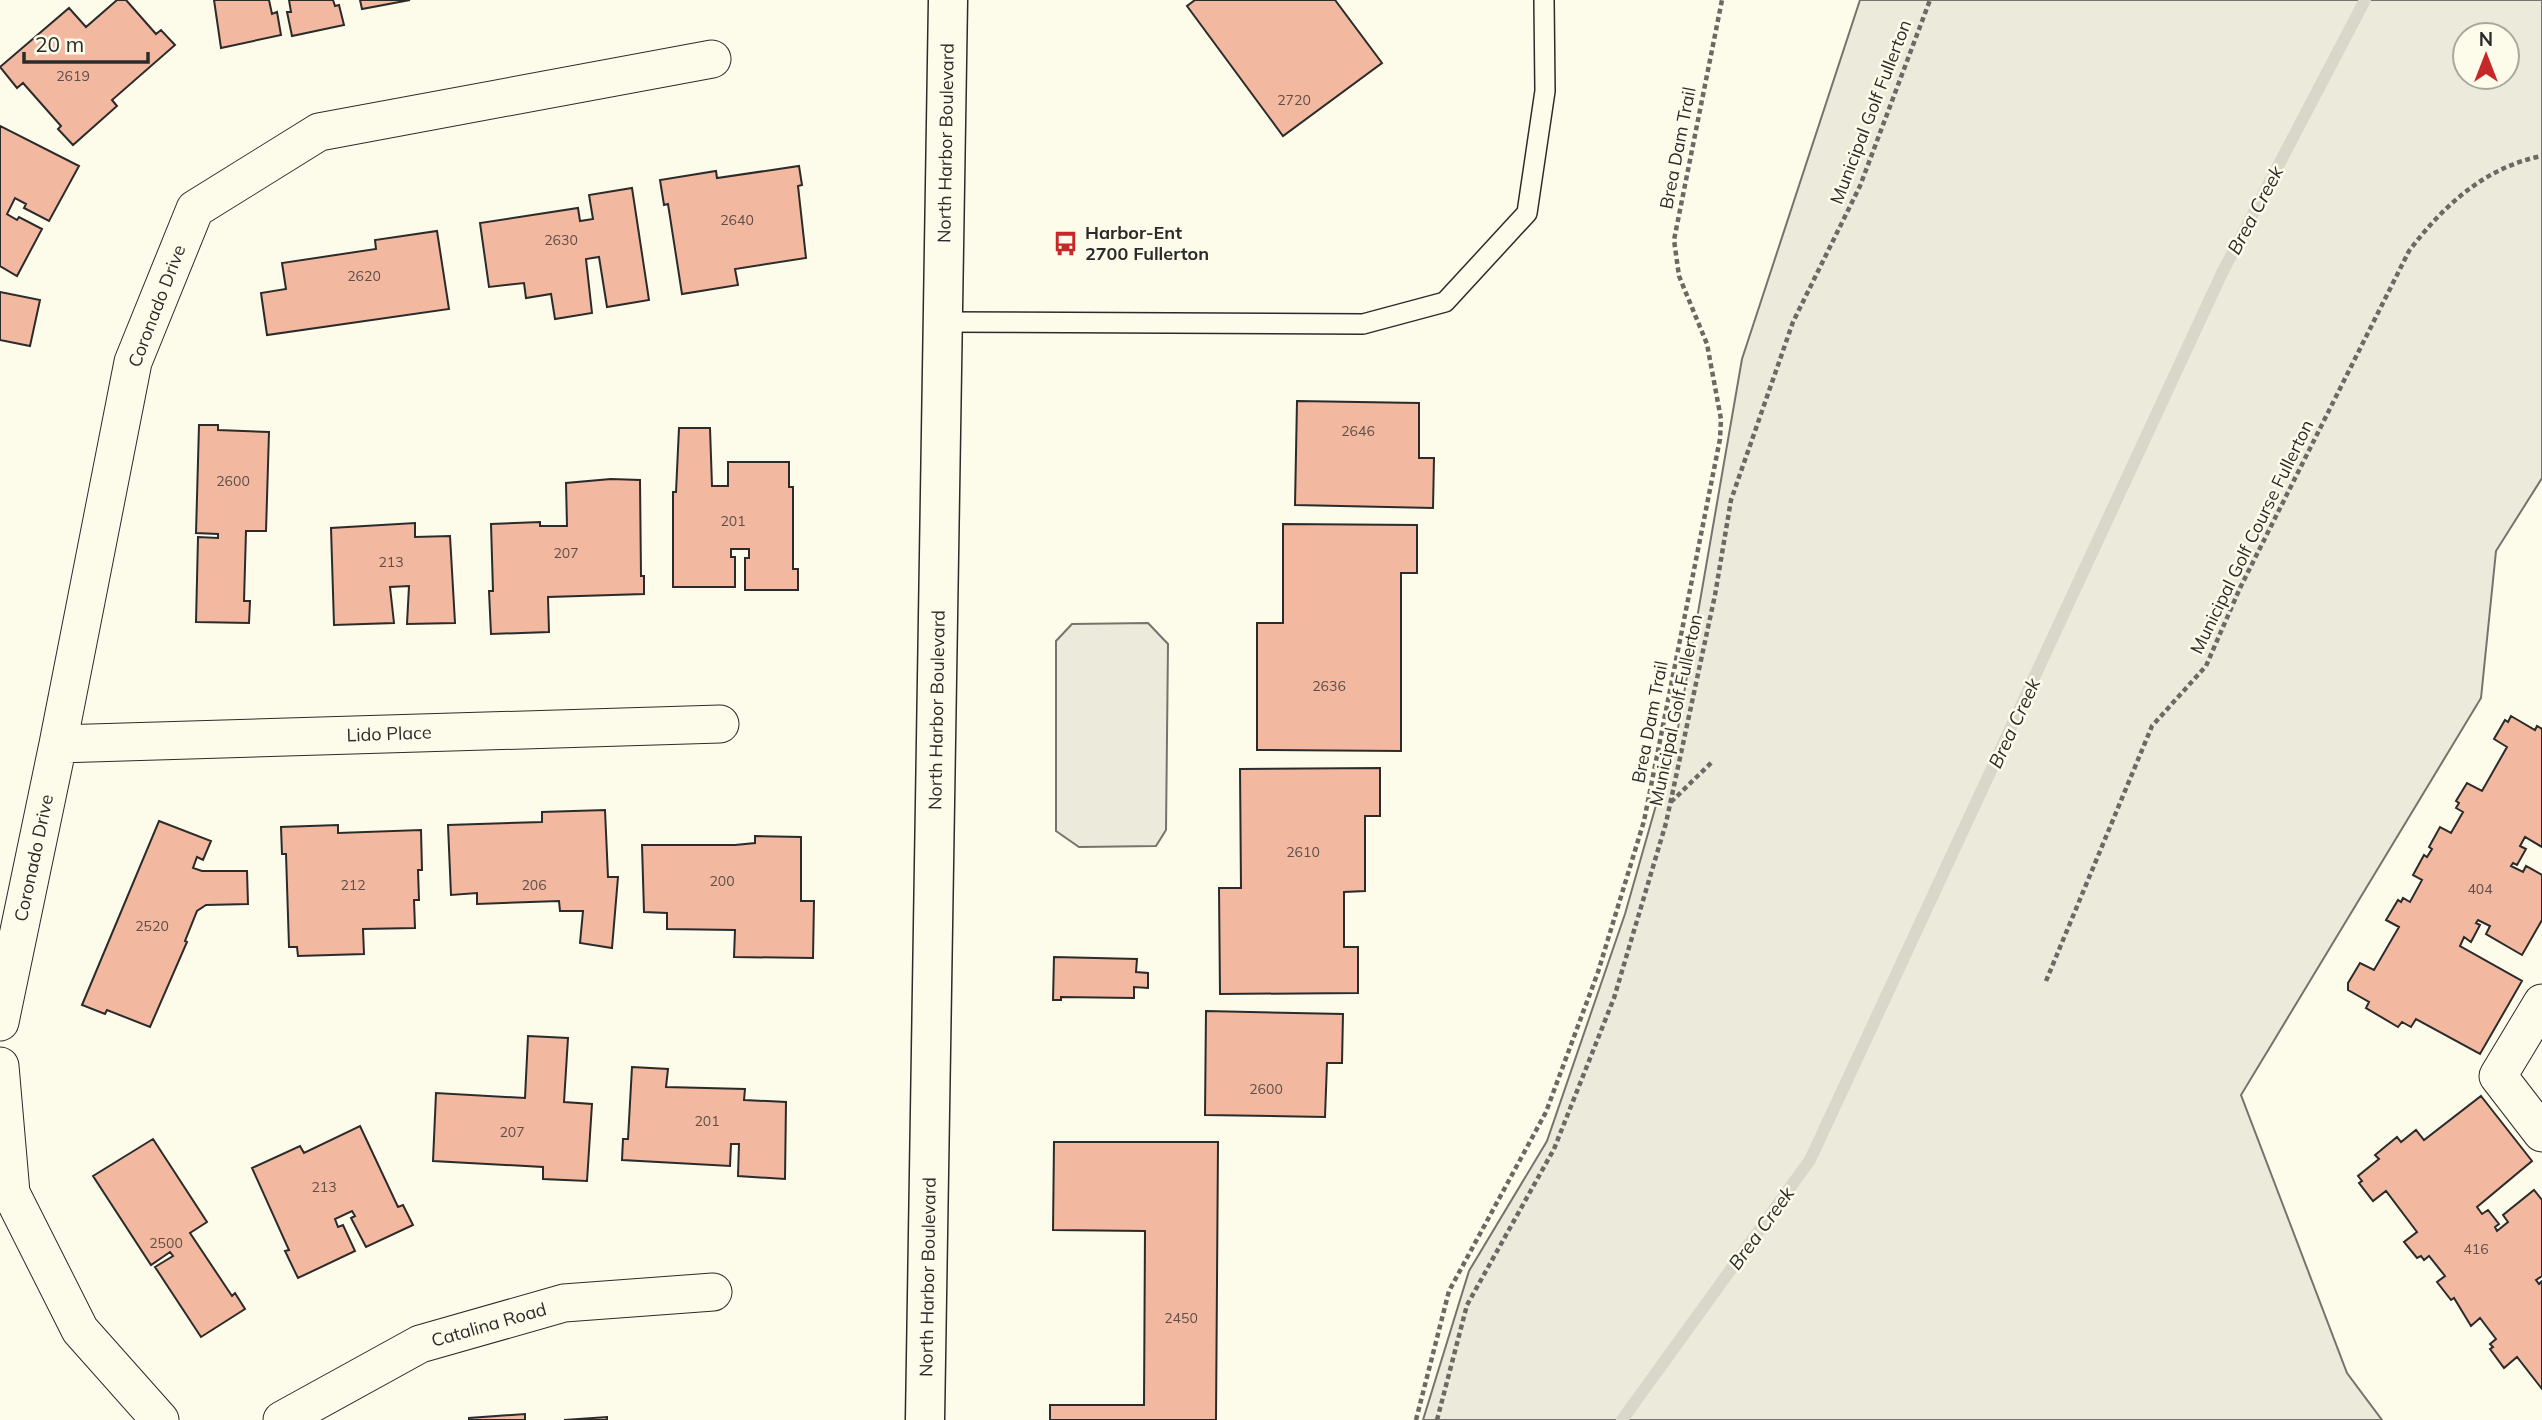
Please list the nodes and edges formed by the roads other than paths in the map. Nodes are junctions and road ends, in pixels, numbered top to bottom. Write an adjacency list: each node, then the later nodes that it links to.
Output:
1 (948, 0): 4 (main road, North Harbor Boulevard)
2 (1544, 0): 4 (lane)
3 (712, 59): 6 (street, Coronado Drive)
4 (944, 322): 14 (main road, North Harbor Boulevard)
5 (720, 724): 6 (street, Lido Place)
6 (58, 744): 8 (street, Coronado Drive)
7 (2542, 1003): 10 (street)
8 (0, 1021)
9 (0, 1066): 12 (street)
10 (2542, 1133)
11 (713, 1292): 13 (street, Catalina Road)
12 (160, 1420)
13 (282, 1420)
14 (925, 1420)

